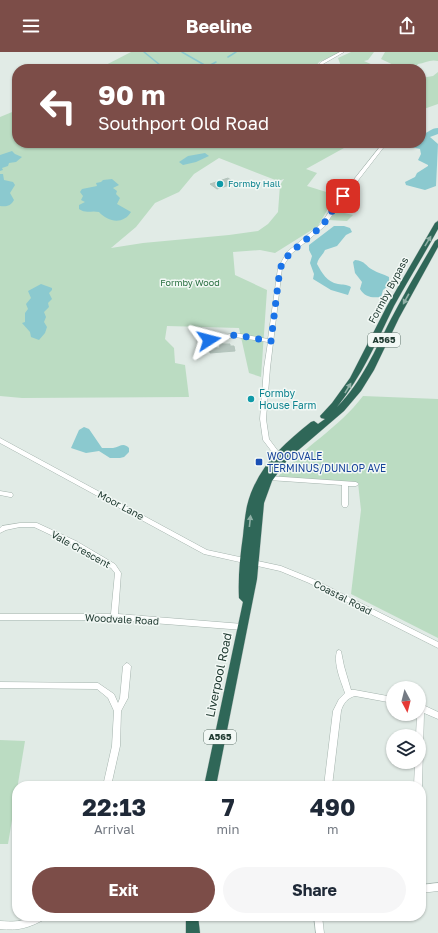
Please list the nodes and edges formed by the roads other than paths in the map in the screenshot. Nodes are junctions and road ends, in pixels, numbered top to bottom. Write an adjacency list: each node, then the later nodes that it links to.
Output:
1 (342, 52): 2 (street)
2 (321, 64)
3 (381, 148): 9 (street)
4 (438, 223): 7 (highway, Formby Bypass / A565, one-way to 4)
5 (438, 240): 6 (highway, Formby Bypass / A565)
6 (428, 259): 7 (highway); 11 (highway, Formby Bypass / A565, one-way to 11)
7 (404, 283): 11 (highway, Formby Bypass / A565, one-way to 7)
8 (209, 340): 9 (street)
9 (271, 341): 11 (street)
10 (0, 440): 19 (street, Moor Lane)
11 (280, 458): 12 (highway, Liverpool Road / A565); 19 (highway, Liverpool Road / A565, one-way to 11)
12 (269, 478): 13 (street); 19 (highway, Liverpool Road / A565)
13 (345, 484): 14 (street); 17 (street)
14 (356, 484)
15 (0, 493): 16 (street)
16 (10, 495)
17 (345, 504)
18 (0, 531): 21 (street, Vale Crescent)
19 (250, 561): 22 (highway, Liverpool Road / A565); 23 (street, Coastal Road)
20 (0, 617): 21 (street, Woodvale Road)
21 (114, 617): 22 (street, Woodvale Road)
22 (244, 621): 34 (highway, Liverpool Road / A565)
23 (438, 645)
24 (339, 653): 27 (street)
25 (127, 666): 29 (street)
26 (0, 685): 29 (street)
27 (350, 694): 28 (street); 35 (street)
28 (386, 699)
29 (118, 710): 33 (street)
30 (426, 710): 31 (street)
31 (438, 716)
32 (420, 721): 36 (street)
33 (108, 781)
34 (211, 781)
35 (329, 781)
36 (418, 781)
37 (438, 887): 38 (street)
38 (426, 888)
39 (34, 921): 42 (street)
40 (192, 921): 43 (highway)
41 (319, 921): 44 (street)
42 (0, 925)
43 (193, 933)
44 (320, 933)

